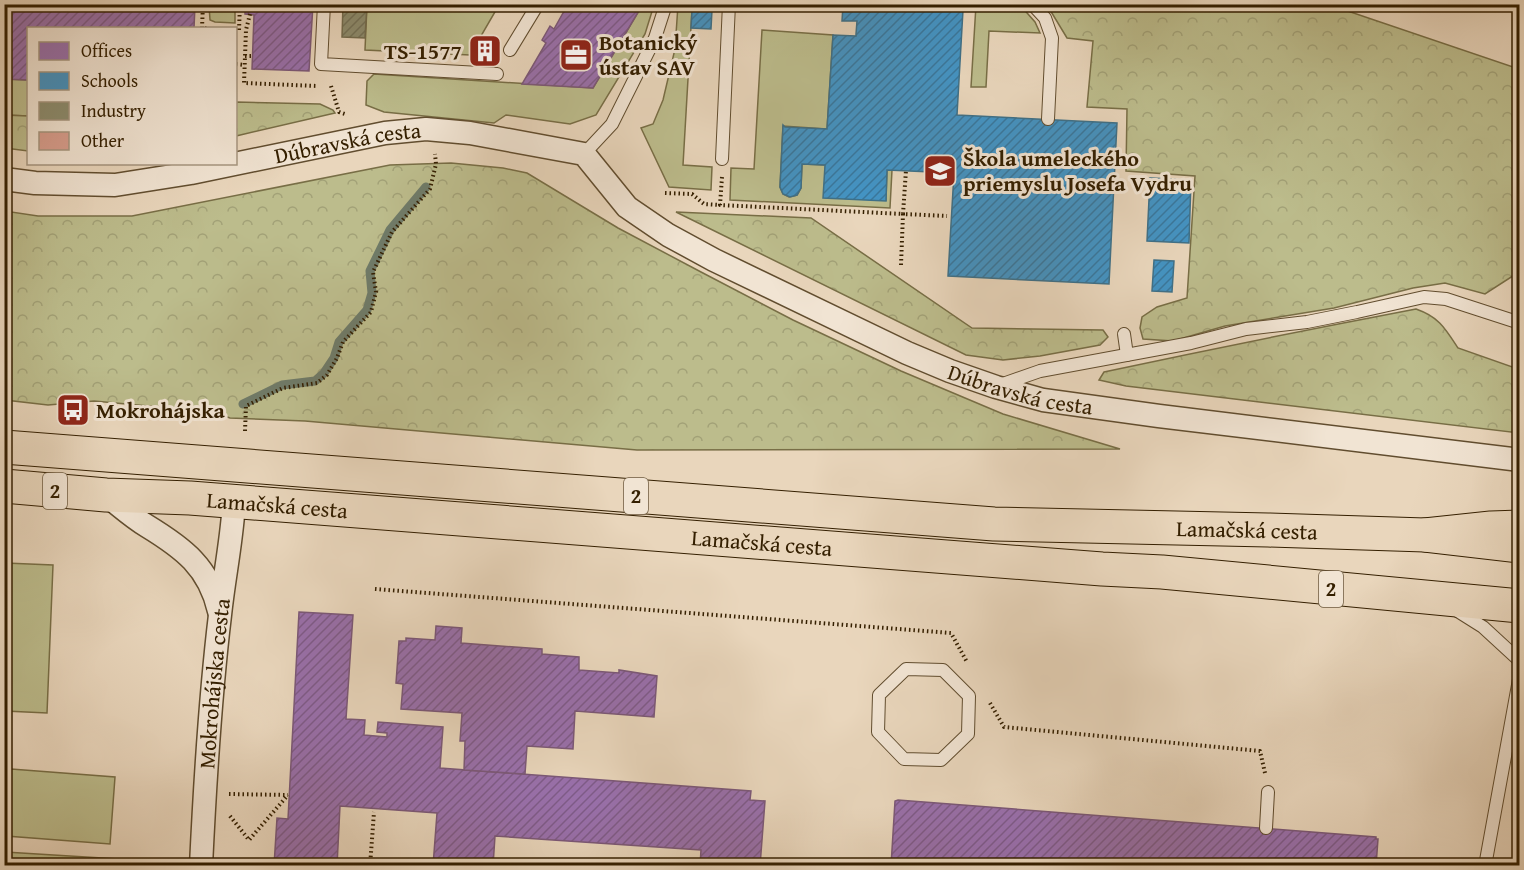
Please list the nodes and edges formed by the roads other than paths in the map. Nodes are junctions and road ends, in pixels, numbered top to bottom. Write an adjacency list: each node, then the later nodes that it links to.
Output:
1 (324, 4): 7 (lane)
2 (538, 4): 6 (lane)
3 (666, 4): 9 (lane)
4 (729, 4): 10 (lane)
5 (1032, 4): 8 (lane)
6 (510, 50)
7 (497, 74)
8 (1048, 119)
9 (584, 154): 11 (street, Dúbravská cesta); 17 (street, Dúbravská cesta)
10 (722, 159)
11 (237, 164)
12 (230, 165): 13 (street, Dúbravská cesta)
13 (4, 179)
14 (1520, 323): 16 (lane)
15 (1124, 334): 16 (lane)
16 (1127, 355): 17 (lane)
17 (996, 387): 19 (street, Dúbravská cesta)
18 (4, 447): 20 (main road, Lamačská cesta / 2)
19 (1520, 460)
20 (216, 463): 23 (main road); 25 (main road, Lamačská cesta / 2)
21 (4, 486): 22 (main road, Lamačská cesta / 2)
22 (106, 495): 23 (main road, Lamačská cesta / 2); 29 (street)
23 (234, 502): 27 (main road, Lamačská cesta / 2); 29 (street, Mokrohájska cesta)
24 (1520, 527): 25 (main road)
25 (1425, 535): 26 (main road, Lamačská cesta / 2)
26 (1520, 546)
27 (1437, 599): 28 (main road, Lamačská cesta / 2); 30 (lane)
28 (1520, 606)
29 (220, 615): 35 (street, Mokrohájska cesta)
30 (1520, 661)
31 (1520, 674): 36 (lane)
32 (968, 734): 32 (lane)
33 (1268, 792): 34 (lane)
34 (1266, 828)
35 (201, 866)
36 (1485, 866)

